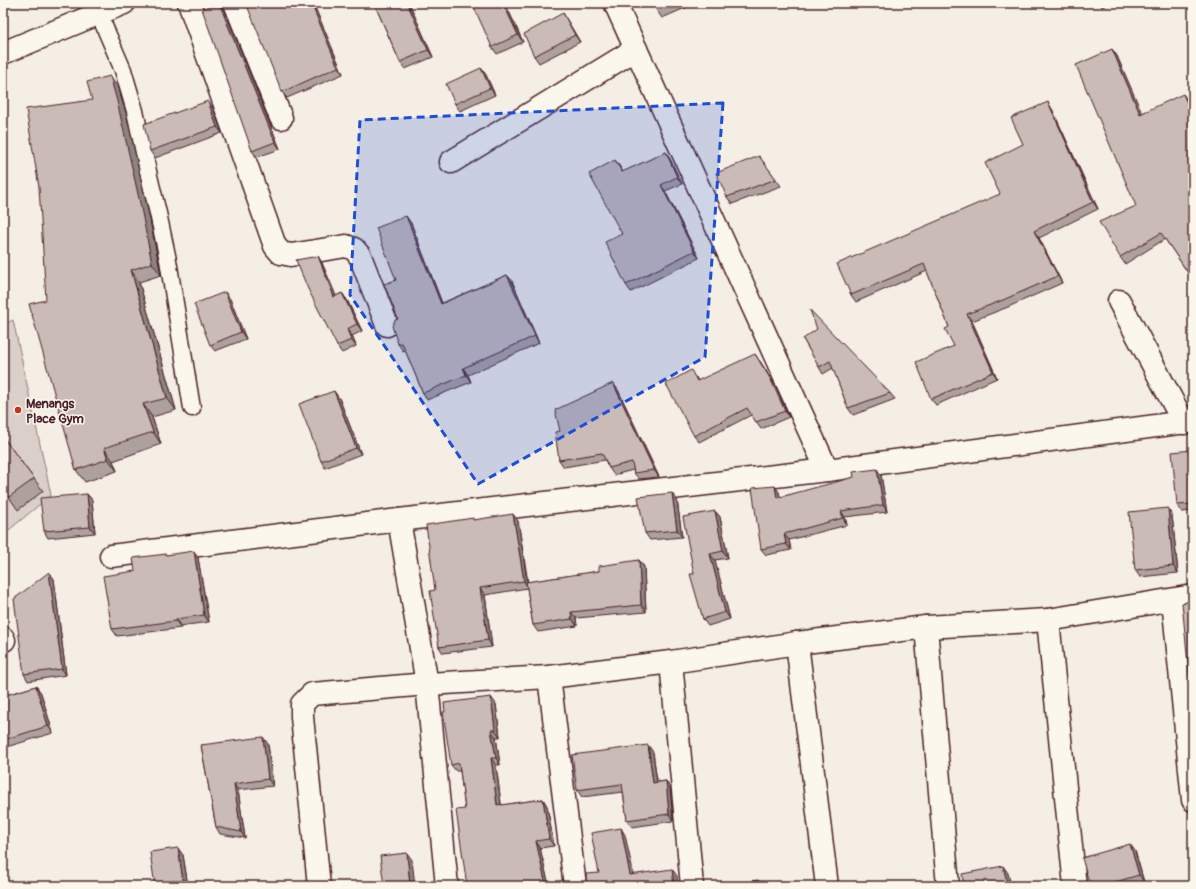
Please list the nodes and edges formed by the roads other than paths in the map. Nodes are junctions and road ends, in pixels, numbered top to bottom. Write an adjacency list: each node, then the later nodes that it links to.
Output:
1 (124, 3): 5 (street)
2 (189, 3): 11 (street)
3 (235, 3): 8 (street)
4 (615, 3): 6 (street)
5 (96, 8): 7 (street); 12 (lane)
6 (636, 49): 9 (street); 14 (street)
7 (3, 53)
8 (281, 118)
9 (451, 162)
10 (1119, 301): 13 (street)
11 (387, 325)
12 (192, 408)
13 (1188, 422): 14 (street)
14 (827, 470): 15 (street)
15 (399, 520): 16 (street); 23 (street)
16 (111, 556)
17 (1183, 598): 18 (street); 24 (street)
18 (1048, 620): 19 (street); 31 (street)
19 (926, 627): 20 (street); 30 (street)
20 (798, 644): 21 (street); 29 (street)
21 (671, 662): 22 (street); 28 (street)
22 (549, 677): 23 (street); 27 (street)
23 (427, 684): 25 (street); 26 (street)
24 (1193, 800)
25 (319, 886)
26 (447, 886)
27 (575, 886)
28 (692, 886)
29 (828, 886)
30 (948, 886)
31 (1075, 886)

